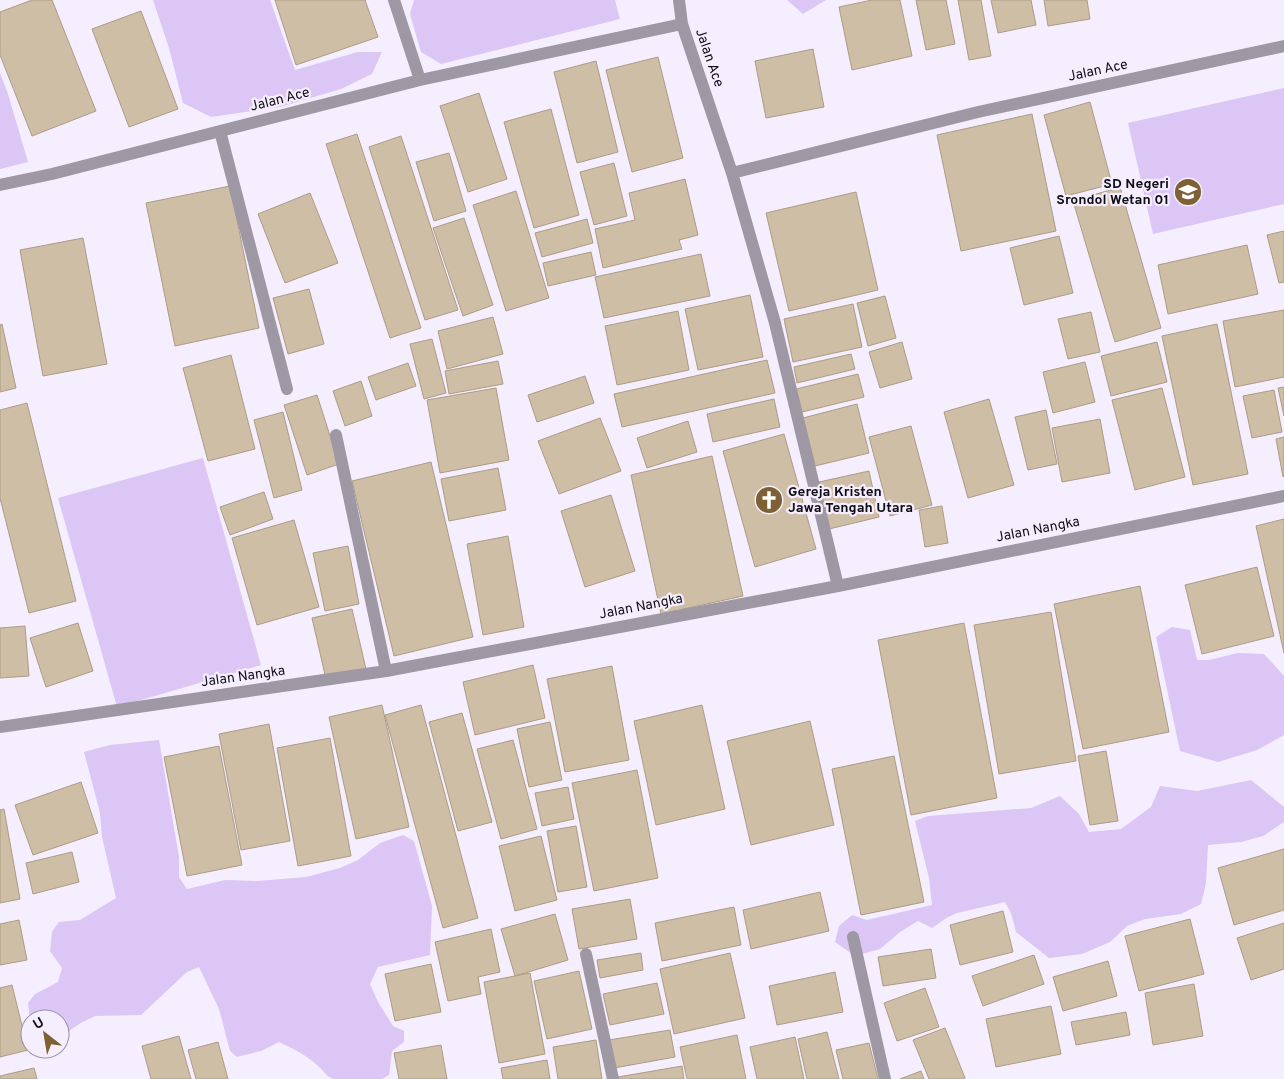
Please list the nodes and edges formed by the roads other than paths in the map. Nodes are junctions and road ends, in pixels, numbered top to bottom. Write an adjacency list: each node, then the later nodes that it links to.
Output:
1 (394, 0): 5 (street)
2 (678, 0): 3 (street)
3 (682, 24): 5 (street, Jalan Ace); 7 (street, Jalan Ace)
4 (1284, 46): 7 (street, Jalan Ace)
5 (420, 80): 6 (street, Jalan Ace)
6 (220, 131): 8 (street, Jalan Ace); 9 (street)
7 (732, 173): 12 (street)
8 (0, 185)
9 (287, 390)
10 (336, 435): 13 (street)
11 (1284, 496): 12 (street, Jalan Nangka)
12 (838, 586): 13 (street, Jalan Nangka)
13 (386, 671): 14 (street, Jalan Nangka)
14 (0, 726)
15 (853, 937): 18 (street)
16 (586, 954): 17 (street)
17 (612, 1079)
18 (885, 1079)

